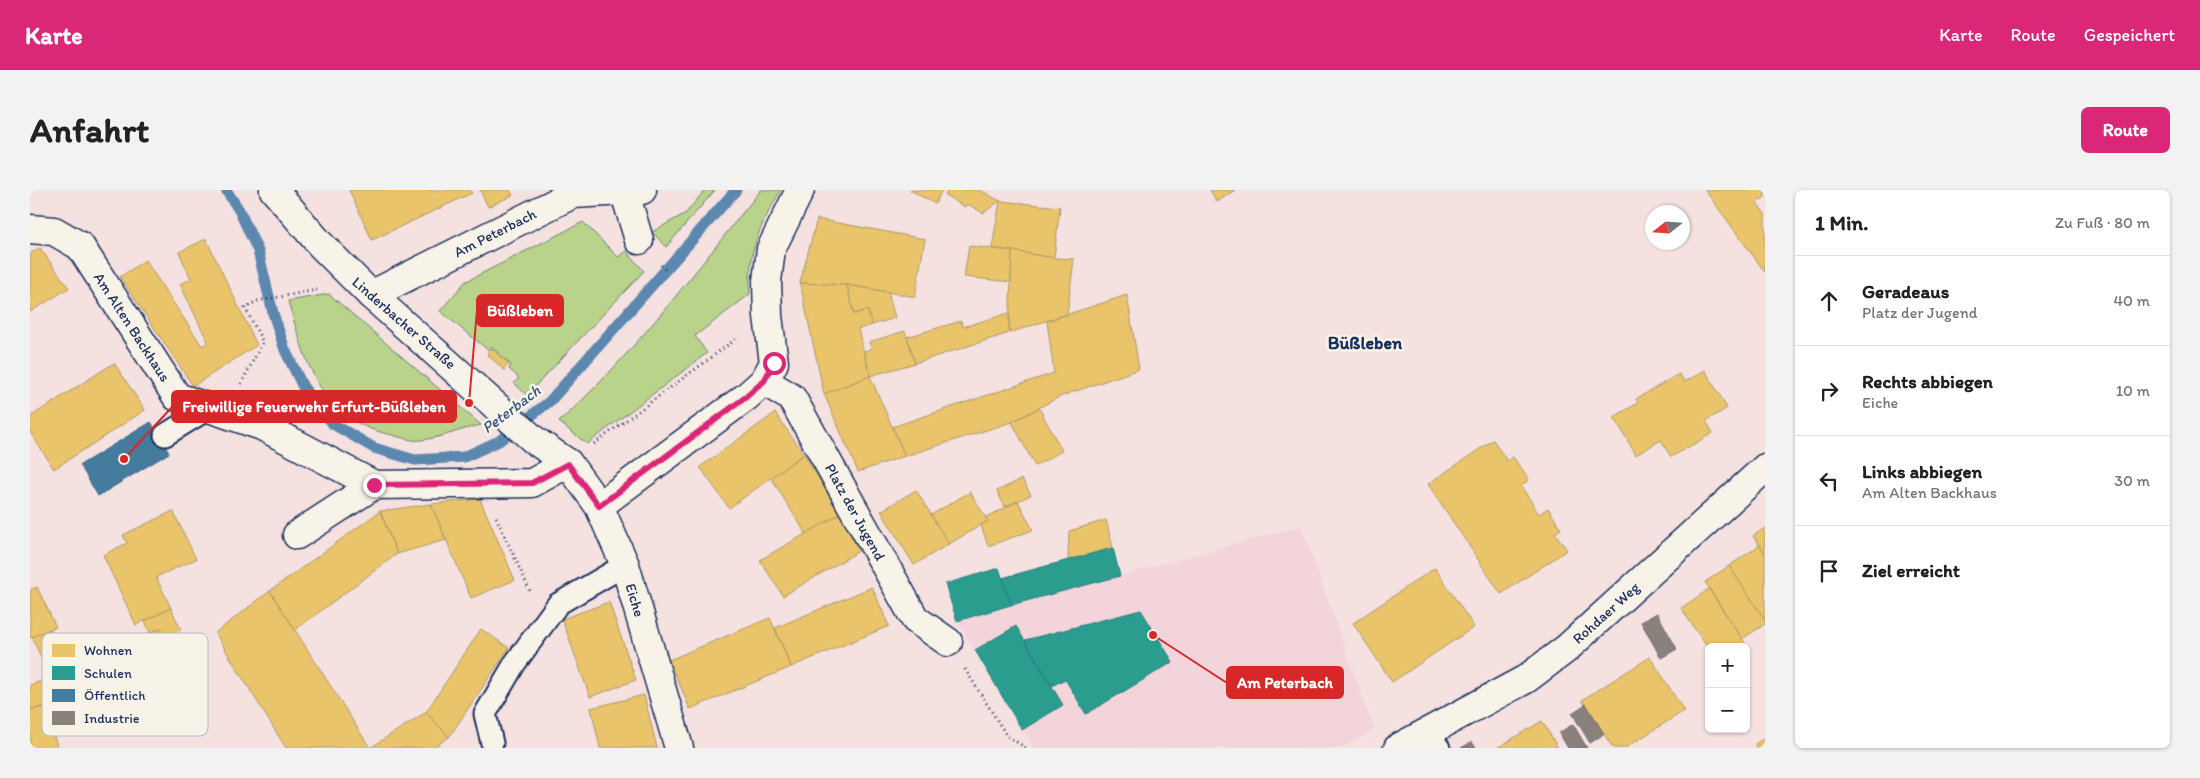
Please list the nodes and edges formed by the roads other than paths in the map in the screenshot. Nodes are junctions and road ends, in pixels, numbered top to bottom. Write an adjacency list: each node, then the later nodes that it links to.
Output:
1 (274, 190): 6 (street, Linderbacher Straße)
2 (630, 191): 5 (street, Am Peterbach); 6 (street, Am Peterbach)
3 (797, 196): 7 (street)
4 (30, 229): 8 (street, Am Alten Backhaus)
5 (640, 240)
6 (371, 295): 10 (street, Linderbacher Straße)
7 (764, 381): 13 (street); 16 (street, Platz der Jugend)
8 (218, 411): 9 (lane); 12 (street, Am Alten Backhaus)
9 (165, 435)
10 (568, 464): 12 (street, Am Alten Backhaus); 13 (street, Eiche)
11 (1765, 468): 17 (street, Rohdaer Weg)
12 (374, 485): 14 (street)
13 (599, 506): 15 (street, Eiche)
14 (297, 534)
15 (624, 565): 18 (lane); 19 (street, Eiche)
16 (948, 642)
17 (1433, 740): 20 (street, Rohdaer Weg)
18 (492, 743)
19 (679, 748)
20 (1398, 748)

